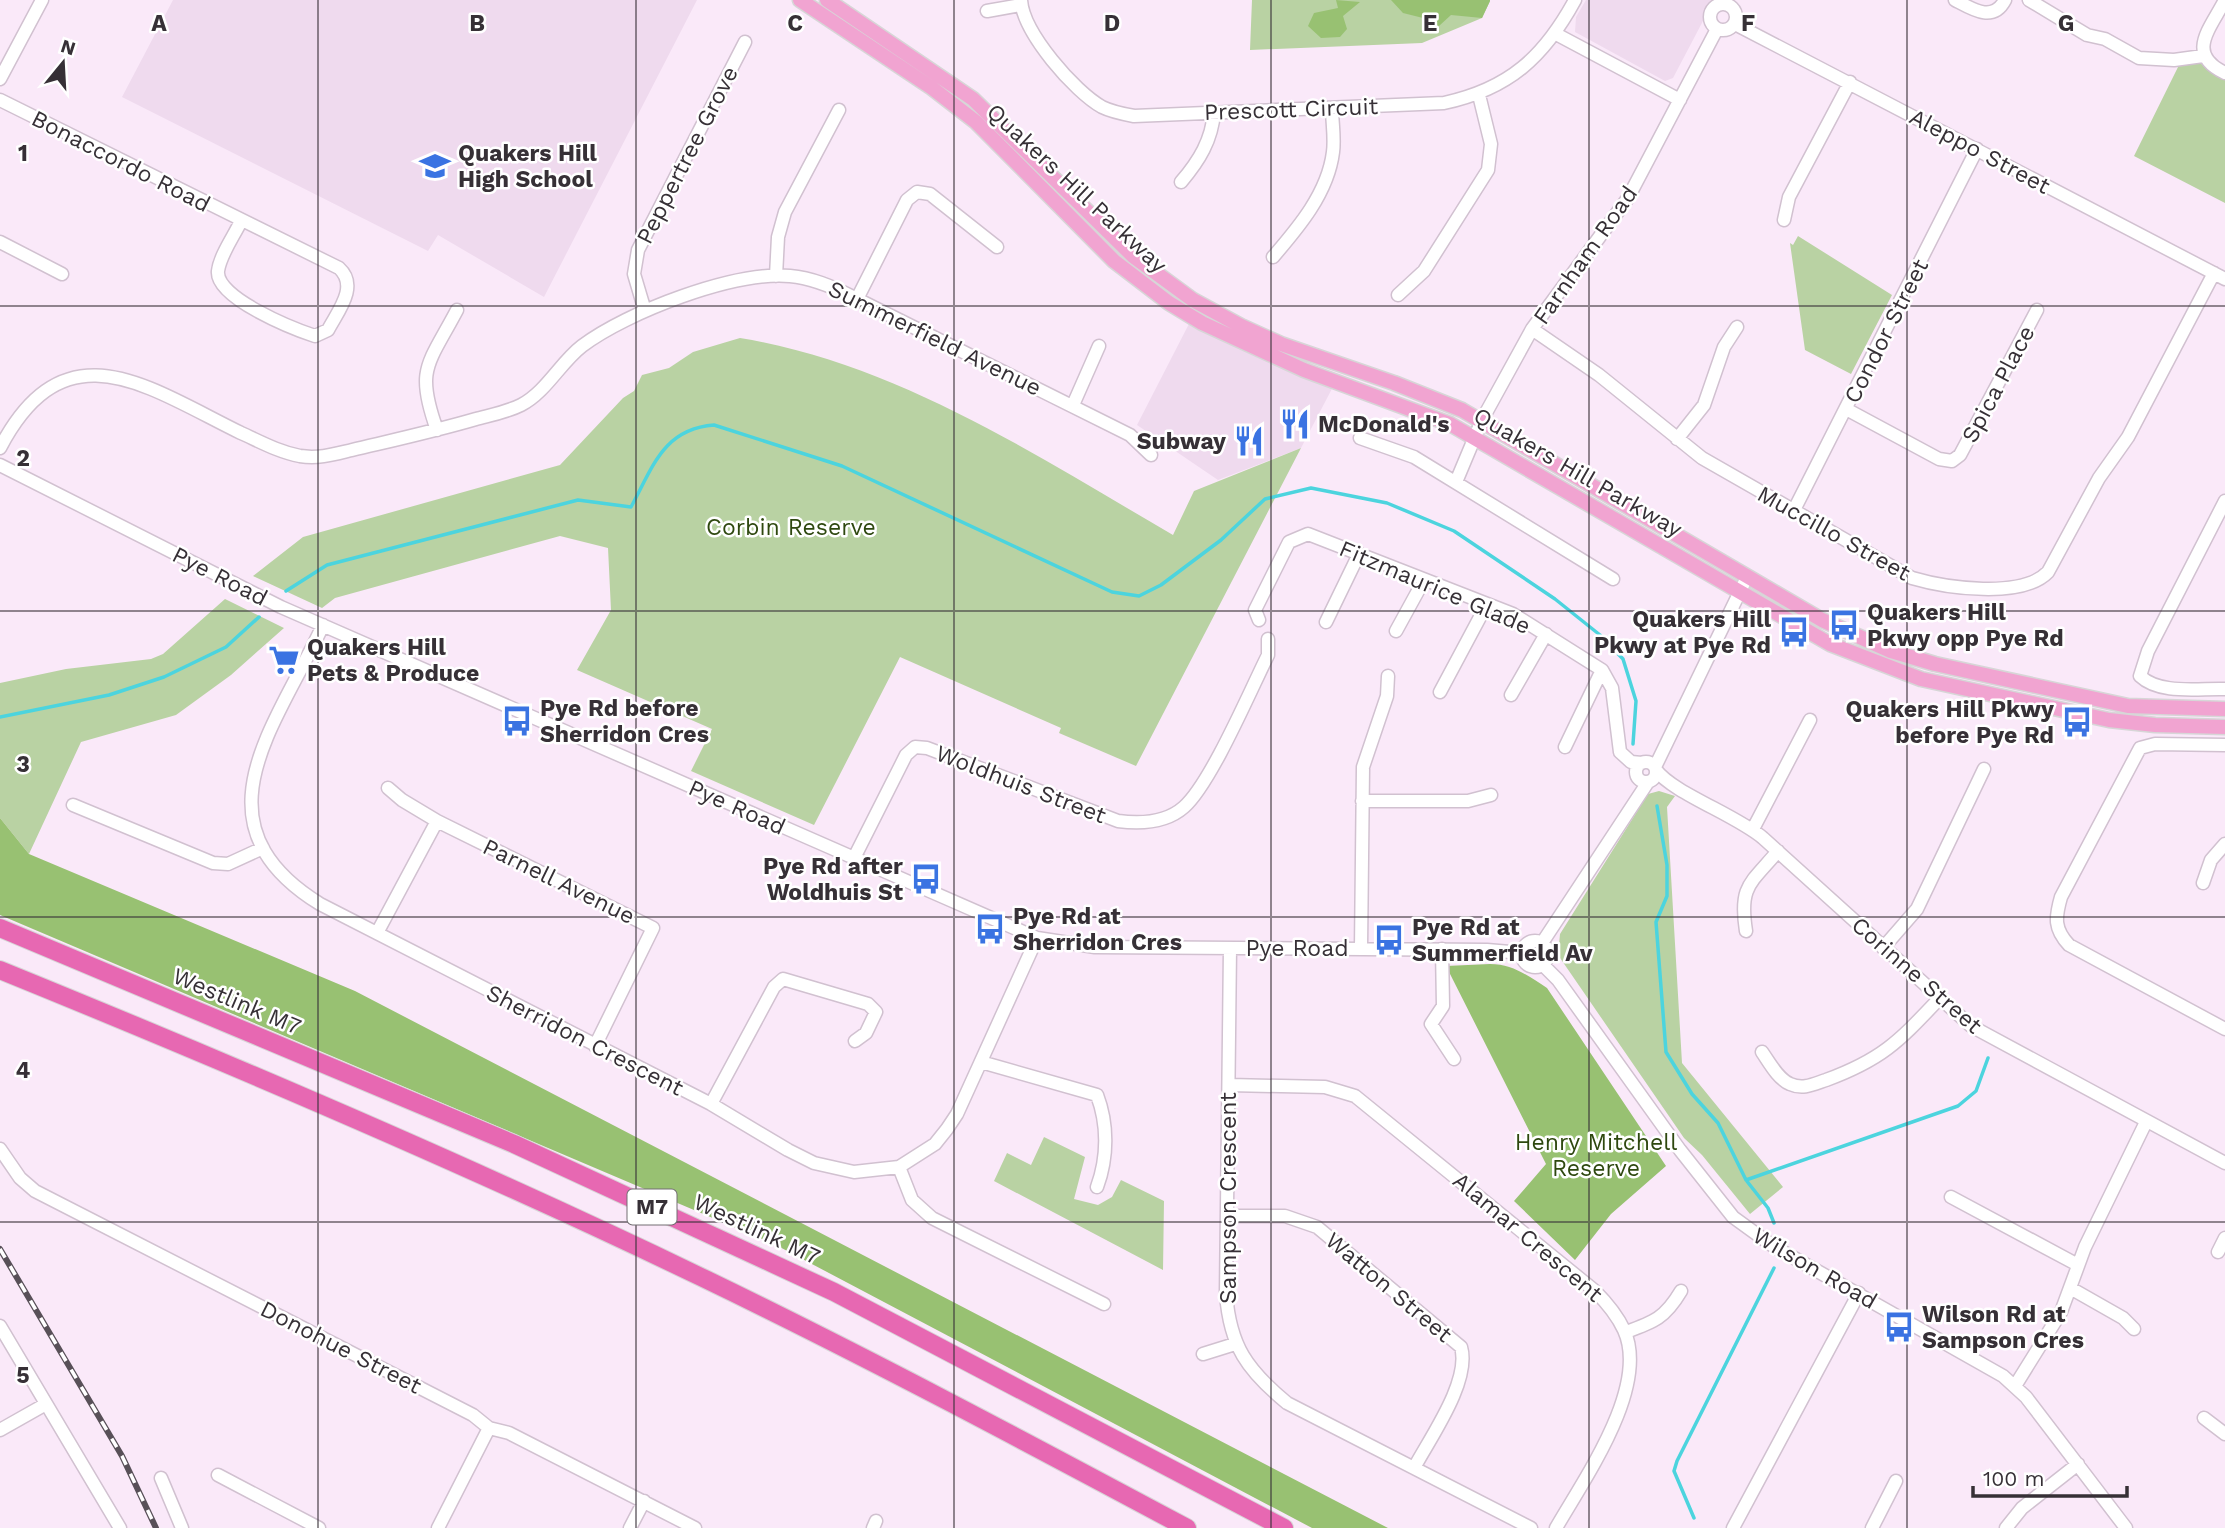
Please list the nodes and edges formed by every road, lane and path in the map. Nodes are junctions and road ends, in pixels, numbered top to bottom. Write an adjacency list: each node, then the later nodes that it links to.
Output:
1 (42, 0): 18 (street)
2 (800, 0): 48 (main road, Quakers Hill Parkway)
3 (827, 0): 46 (main road, Quakers Hill Parkway)
4 (1575, 0): 14 (street, Prescott Circuit)
5 (1955, 0): 6 (street)
6 (2006, 0)
7 (2029, 0): 16 (street)
8 (2225, 0): 16 (street)
9 (1021, 3): 11 (street); 25 (street, Prescott Circuit)
10 (1730, 3): 12 (street); 13 (street)
11 (987, 11)
12 (1735, 24): 13 (street); 19 (street, Aleppo Street)
13 (1717, 29): 22 (street, Farnham Road)
14 (1556, 34): 20 (street, Prescott Circuit); 22 (street)
15 (745, 42): 40 (street, Peppertree Grove)
16 (2203, 56): 17 (street)
17 (2225, 73)
18 (0, 79)
19 (1850, 82): 26 (street, Aleppo Street); 28 (street)
20 (1479, 95): 23 (street, Prescott Circuit); 36 (street)
21 (0, 100): 29 (street, Bonaccordo Road)
22 (1680, 100): 42 (street, Farnham Road)
23 (1332, 108): 25 (street, Prescott Circuit); 32 (street)
24 (839, 110): 34 (street)
25 (1214, 112): 27 (street)
26 (1977, 149): 35 (street, Aleppo Street); 45 (street, Condor Street)
27 (1181, 182)
28 (1784, 220)
29 (241, 221): 29 (street, Bonaccordo Road)
30 (0, 242): 33 (street)
31 (998, 247): 37 (street)
32 (1273, 257)
33 (62, 274)
34 (776, 276): 37 (street, Summerfield Avenue); 40 (street, Summerfield Avenue)
35 (2220, 276): 56 (street, Muccillo Street)
36 (1398, 295)
37 (857, 299): 44 (street, Summerfield Avenue)
38 (457, 310): 47 (street)
39 (2037, 310): 45 (street, Spica Place)
40 (645, 311): 47 (street, Summerfield Avenue)
41 (1737, 327): 50 (street)
42 (1532, 329): 46 (street, Farnham Road); 50 (street, Muccillo Street)
43 (1099, 346): 44 (street)
44 (1073, 405): 52 (street, Summerfield Avenue)
45 (1846, 409): 56 (street, Condor Street)
46 (1482, 420): 48 (street, Farnham Road); 58 (main road, Quakers Hill Parkway)
47 (437, 430): 51 (street, Summerfield Avenue)
48 (1474, 437): 54 (street, Farnham Road); 61 (main road, Quakers Hill Parkway)
49 (1360, 438): 54 (street)
50 (1677, 439): 56 (street, Muccillo Street)
51 (0, 449)
52 (1151, 455)
53 (0, 465): 65 (street, Pye Road)
54 (1452, 480): 59 (street)
55 (2225, 501): 71 (street)
56 (1793, 512)
57 (1359, 554): 60 (street, Fitzmaurice Glade); 63 (street, Fitzmaurice Glade); 64 (street)
58 (1747, 577): 61 (street); 74 (main road, Quakers Hill Parkway)
59 (1613, 579)
60 (1424, 580): 62 (street, Fitzmaurice Glade); 66 (street)
61 (1739, 592): 76 (main road, Quakers Hill Parkway); 80 (street)
62 (1487, 604): 67 (street, Fitzmaurice Glade); 72 (street)
63 (1259, 620)
64 (1326, 622)
65 (323, 625): 88 (street, Sherridon Crescent); 90 (street, Pye Road)
66 (1396, 631)
67 (1546, 634): 69 (street, Fitzmaurice Glade); 73 (street)
68 (1268, 639): 90 (street, Woldhuis Street)
69 (1602, 670): 78 (street); 80 (street)
70 (1388, 676): 83 (street)
71 (2225, 689)
72 (1440, 692)
73 (1511, 695)
74 (2225, 709)
75 (1810, 720): 86 (street)
76 (2225, 727)
77 (2225, 745): 105 (street)
78 (1565, 747)
79 (1984, 769): 99 (street)
80 (1646, 772): 86 (street, Corinne Street); 96 (street)
81 (388, 788): 85 (street, Parnell Avenue)
82 (1491, 794): 83 (street)
83 (1362, 801): 98 (street)
84 (73, 805): 88 (street)
85 (437, 821): 94 (street); 107 (street, Parnell Avenue)
86 (1753, 829): 89 (street, Corinne Street)
87 (2225, 844): 91 (street)
88 (263, 848): 94 (street, Sherridon Crescent)
89 (1778, 851): 93 (street); 99 (street, Corinne Street)
90 (854, 858): 95 (street, Pye Road)
91 (2203, 883)
92 (0, 928): 151 (highway, Westlink M7 / M7)
93 (1746, 931)
94 (377, 933): 107 (street, Sherridon Crescent)
95 (1037, 938): 97 (street, Pye Road); 110 (street, Sherridon Crescent)
96 (1542, 943): 101 (street); 102 (street)
97 (1230, 948): 98 (street, Pye Road); 111 (street, Sampson Crescent)
98 (1361, 948): 100 (street, Pye Road)
99 (1883, 948): 104 (street, Corinne Street)
100 (1442, 949): 101 (street, Pye Road); 109 (street)
101 (1522, 953): 102 (street)
102 (1543, 965): 125 (street, Wilson Road)
103 (0, 970): 150 (highway, M7)
104 (1939, 999): 108 (street); 113 (street, Corinne Street)
105 (2225, 1029)
106 (855, 1041): 112 (street)
107 (595, 1046): 112 (street, Sherridon Crescent)
108 (1762, 1052)
109 (1454, 1059)
110 (981, 1062): 116 (street, Sherridon Crescent); 117 (street)
111 (1229, 1085): 119 (street, Sampson Crescent); 129 (street, Alamar Crescent)
112 (711, 1104): 116 (street, Sherridon Crescent)
113 (2146, 1122): 115 (street, Corinne Street); 122 (street)
114 (0, 1149): 135 (street, Donohue Street)
115 (2225, 1163)
116 (899, 1167): 126 (street)
117 (1097, 1187)
118 (1951, 1197): 122 (street)
119 (1229, 1216): 130 (street, Sampson Crescent); 139 (street, Watton Street)
120 (2225, 1238): 121 (street)
121 (2218, 1252)
122 (2078, 1265): 123 (street)
123 (2072, 1289): 128 (street); 132 (street)
124 (1681, 1291): 129 (street)
125 (1859, 1293): 132 (street, Wilson Road); 154 (street)
126 (1104, 1304)
127 (0, 1326): 133 (street)
128 (2134, 1329)
129 (1626, 1332): 153 (street)
130 (1235, 1344): 131 (street); 139 (street, Sampson Crescent)
131 (1203, 1354)
132 (2015, 1386): 138 (street, Wilson Road)
133 (46, 1404): 136 (street); 144 (street)
134 (2204, 1418): 137 (street)
135 (489, 1428): 143 (street, Donohue Street); 147 (street)
136 (0, 1430)
137 (2225, 1434)
138 (2078, 1464): 156 (street); 157 (street, Wilson Road)
139 (1414, 1468): 152 (street, Sampson Crescent)
140 (218, 1475): 146 (street)
141 (161, 1478): 145 (street)
142 (1896, 1481): 155 (street)
143 (644, 1501): 148 (street); 149 (street, Donohue Street)
144 (118, 1527)
145 (182, 1528)
146 (319, 1528)
147 (438, 1528)
148 (630, 1528)
149 (695, 1528)
150 (1188, 1528)
151 (1284, 1528)
152 (1531, 1528)
153 (1556, 1528)
154 (1733, 1528)
155 (1872, 1528)
156 (2006, 1528)
157 (2126, 1528)

